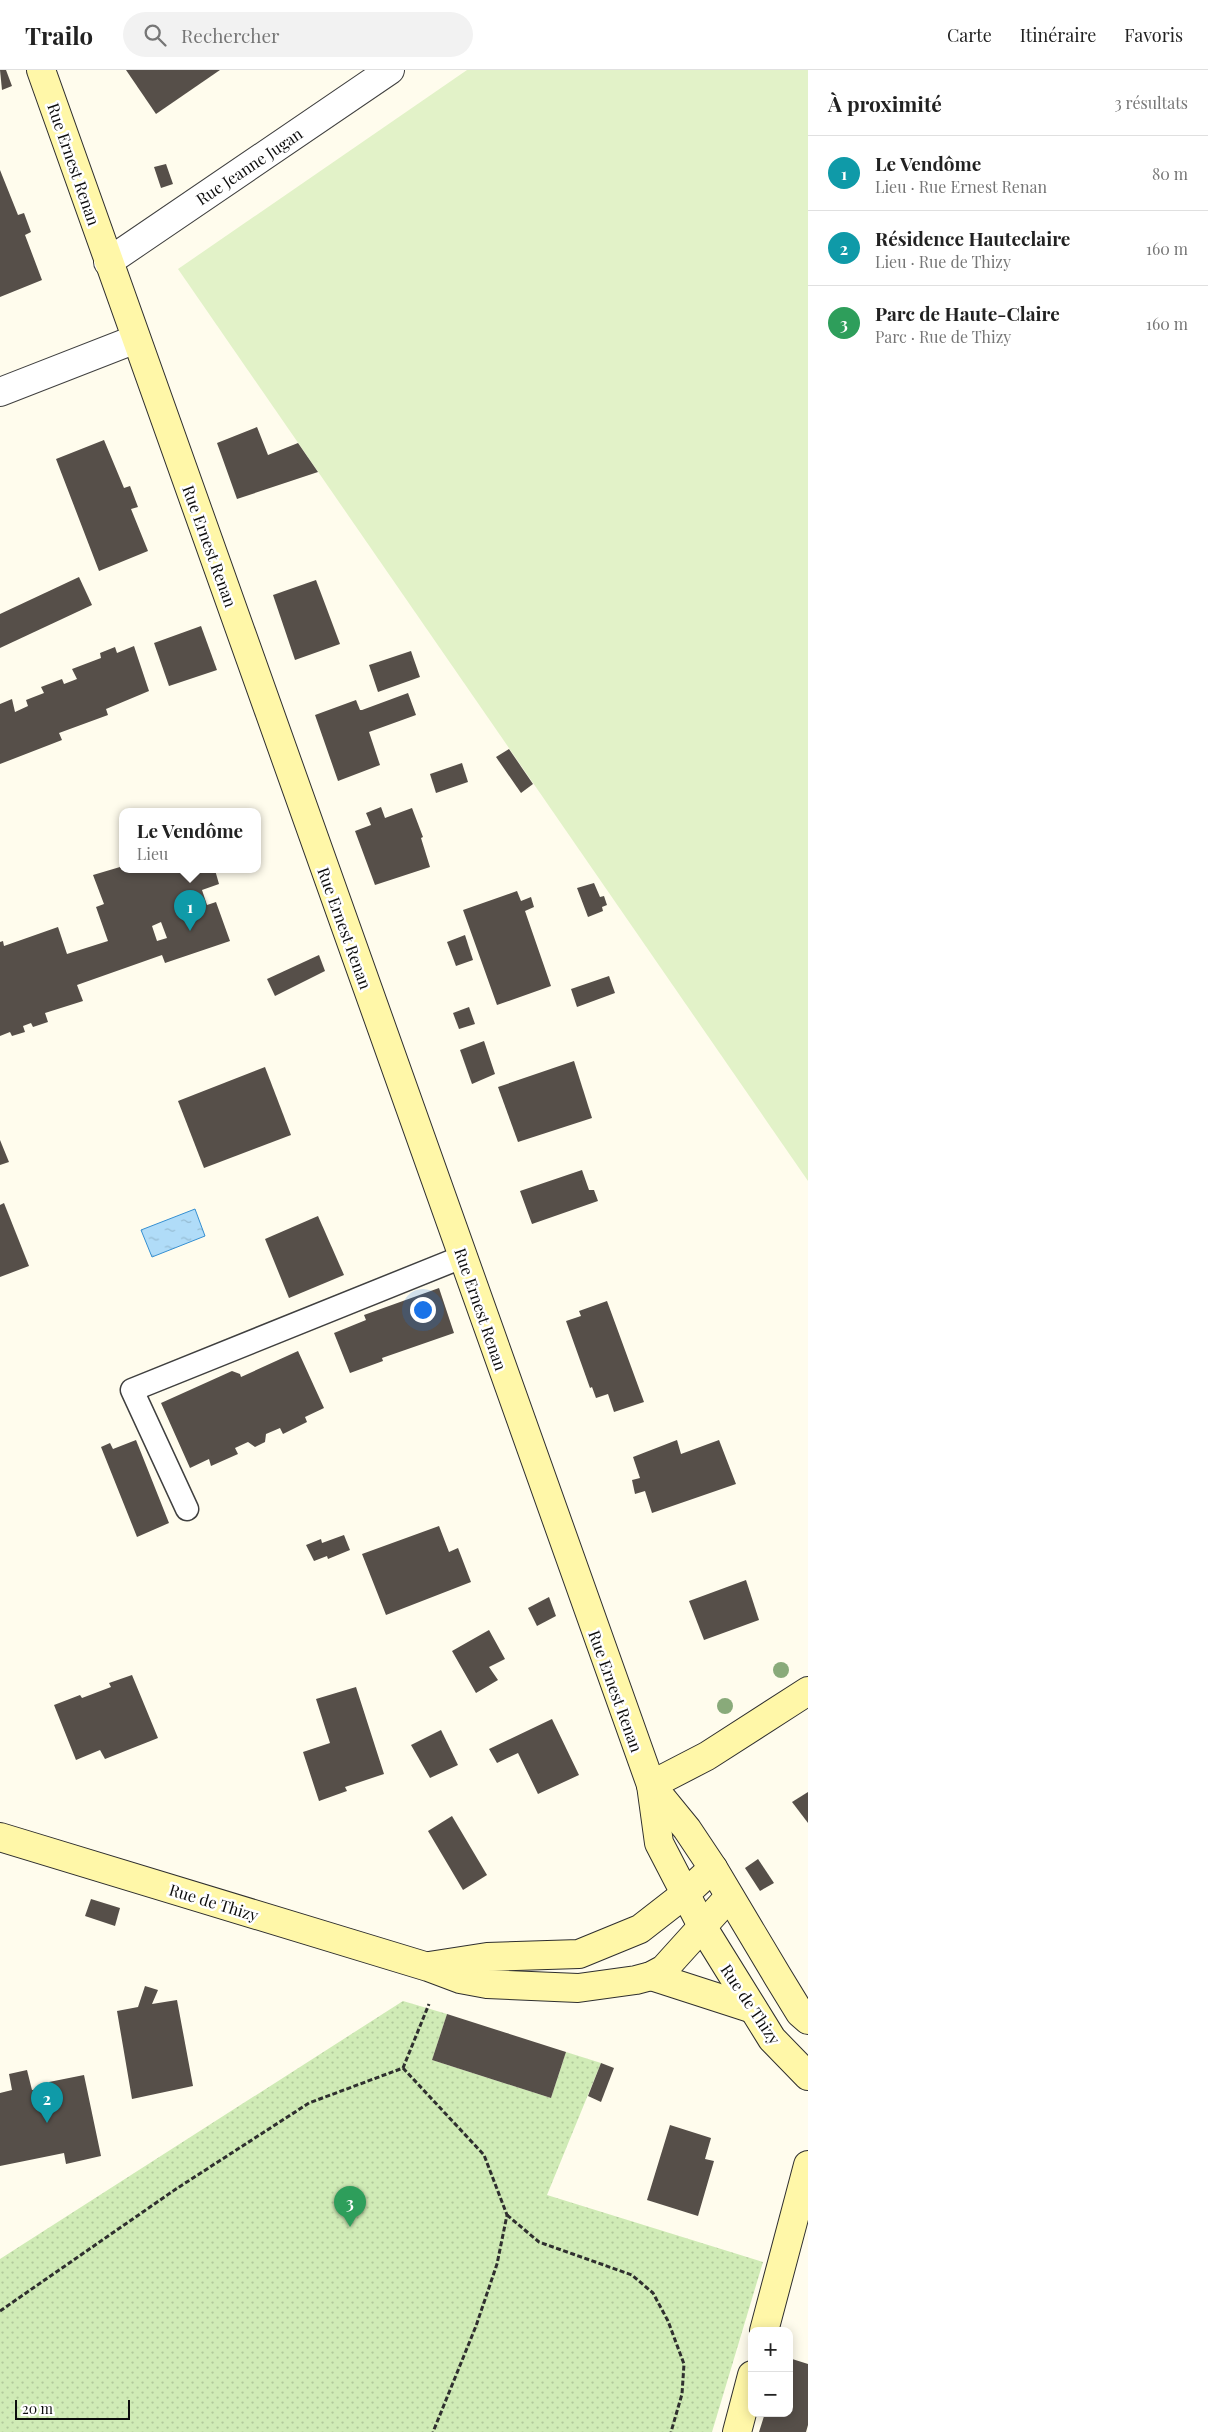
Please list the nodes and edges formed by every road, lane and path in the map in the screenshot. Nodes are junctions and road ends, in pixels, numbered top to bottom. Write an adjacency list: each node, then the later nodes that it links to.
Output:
1 (41, 70): 3 (main road, Rue Ernest Renan)
2 (390, 70): 3 (street, Rue Jeanne Jugan)
3 (108, 262): 4 (main road, Rue Ernest Renan)
4 (136, 339): 5 (street); 6 (main road, Rue Ernest Renan)
5 (0, 392)
6 (462, 1256): 7 (lane); 9 (main road, Rue Ernest Renan)
7 (187, 1509)
8 (808, 1690): 9 (main road)
9 (651, 1785): 11 (main road, Rue Ernest Renan); 12 (main road, Rue Ernest Renan)
10 (0, 1837): 15 (main road, Rue de Thizy)
11 (713, 1868): 12 (main road, Rue de Thizy); 13 (main road)
12 (685, 1894): 14 (main road, Rue de Thizy); 15 (main road, Rue de Thizy)
13 (729, 1897): 14 (main road, Rue de Thizy); 19 (main road)
14 (702, 1926): 16 (main road, Rue de Thizy); 18 (main road, Rue de Thizy)
15 (428, 1967): 16 (main road, Rue de Thizy)
16 (651, 1976): 18 (main road)
17 (427, 2007): 20 (path)
18 (753, 2009): 21 (main road, Rue de Thizy)
19 (808, 2020)
20 (403, 2068): 23 (path); 24 (path)
21 (808, 2076)
22 (808, 2165): 25 (main road)
23 (507, 2215): 27 (path); 28 (path)
24 (0, 2311)
25 (765, 2327)
26 (748, 2390): 29 (main road)
27 (433, 2432)
28 (672, 2432)
29 (737, 2432)

